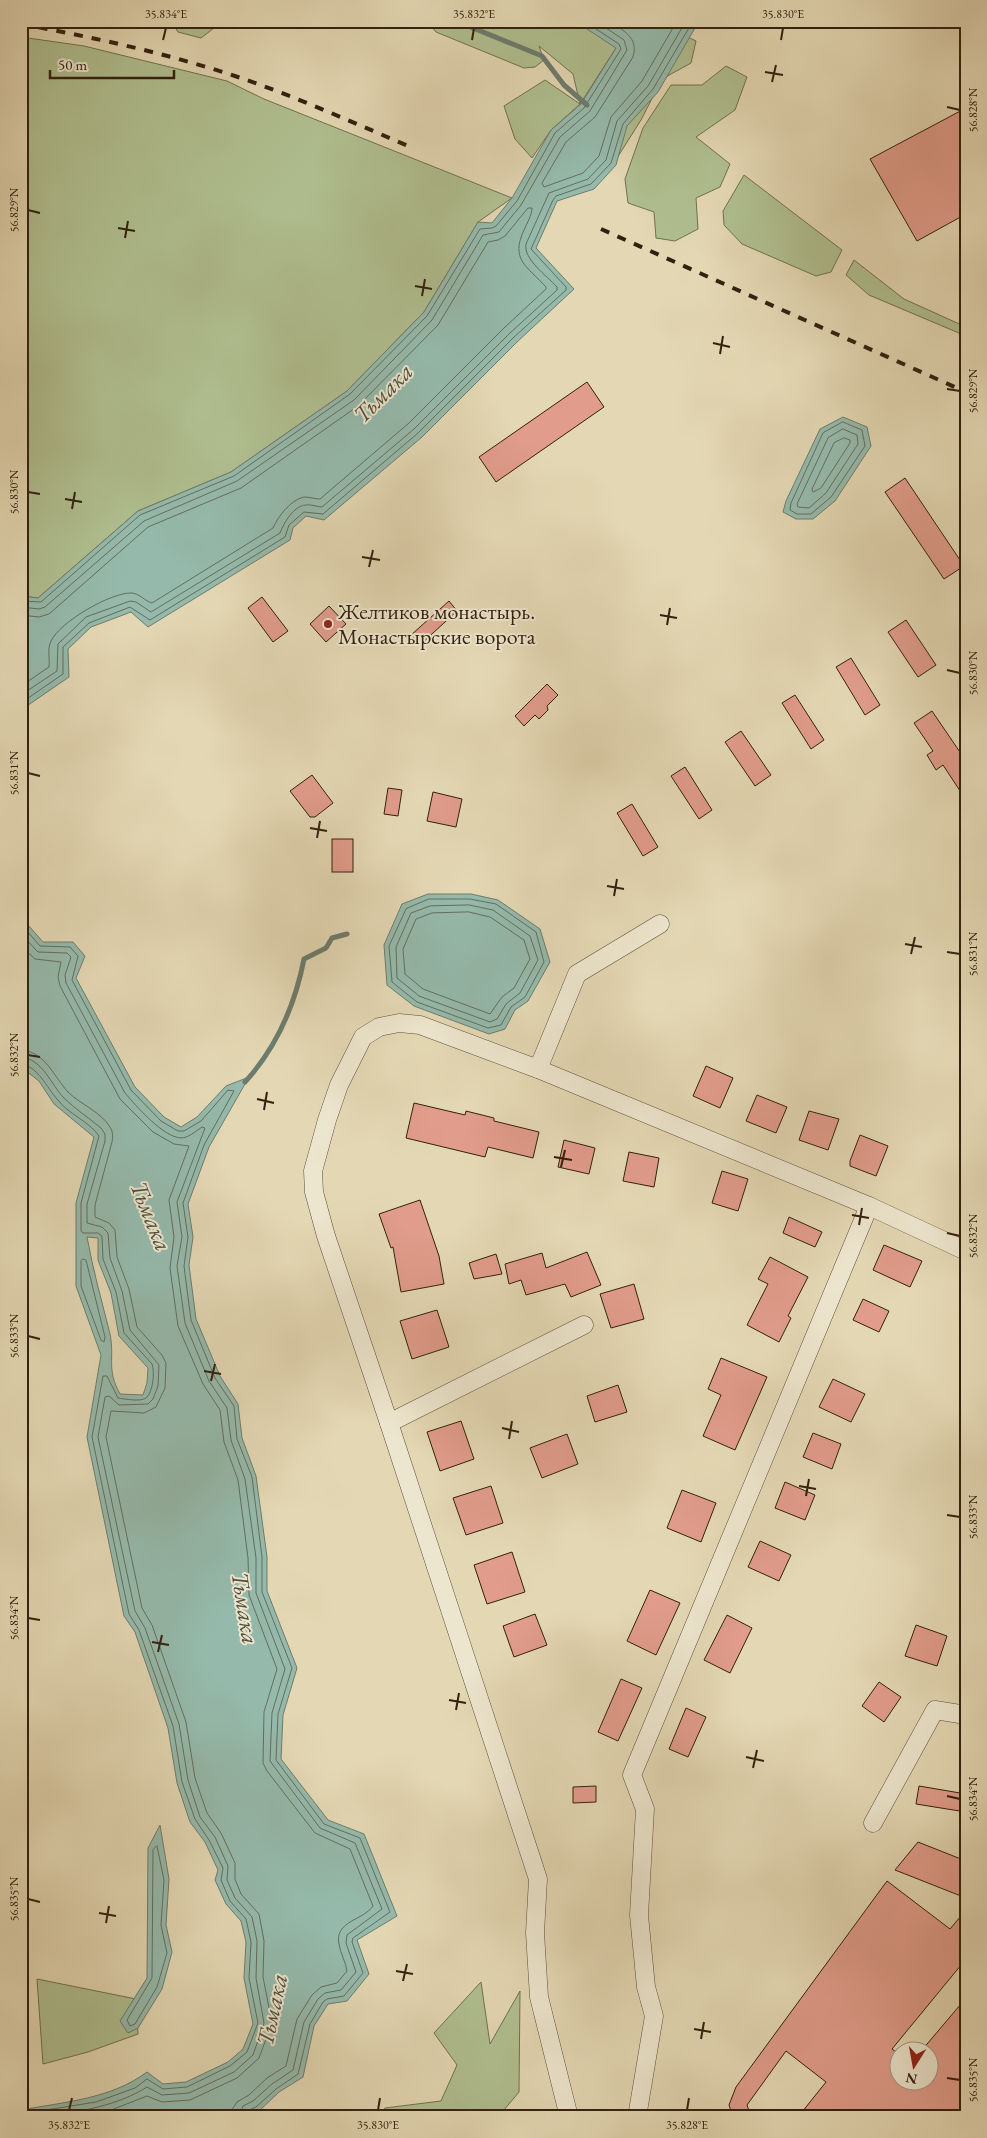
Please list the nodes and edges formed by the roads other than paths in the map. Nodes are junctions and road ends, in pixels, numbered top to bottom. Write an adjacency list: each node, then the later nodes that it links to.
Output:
1 (660, 924): 2 (street)
2 (538, 1069): 3 (street); 6 (street)
3 (869, 1206): 4 (street); 10 (street)
4 (966, 1251)
5 (584, 1326): 6 (street)
6 (389, 1422): 9 (street)
7 (966, 1715): 8 (street)
8 (873, 1823)
9 (569, 2117)
10 (638, 2117)

